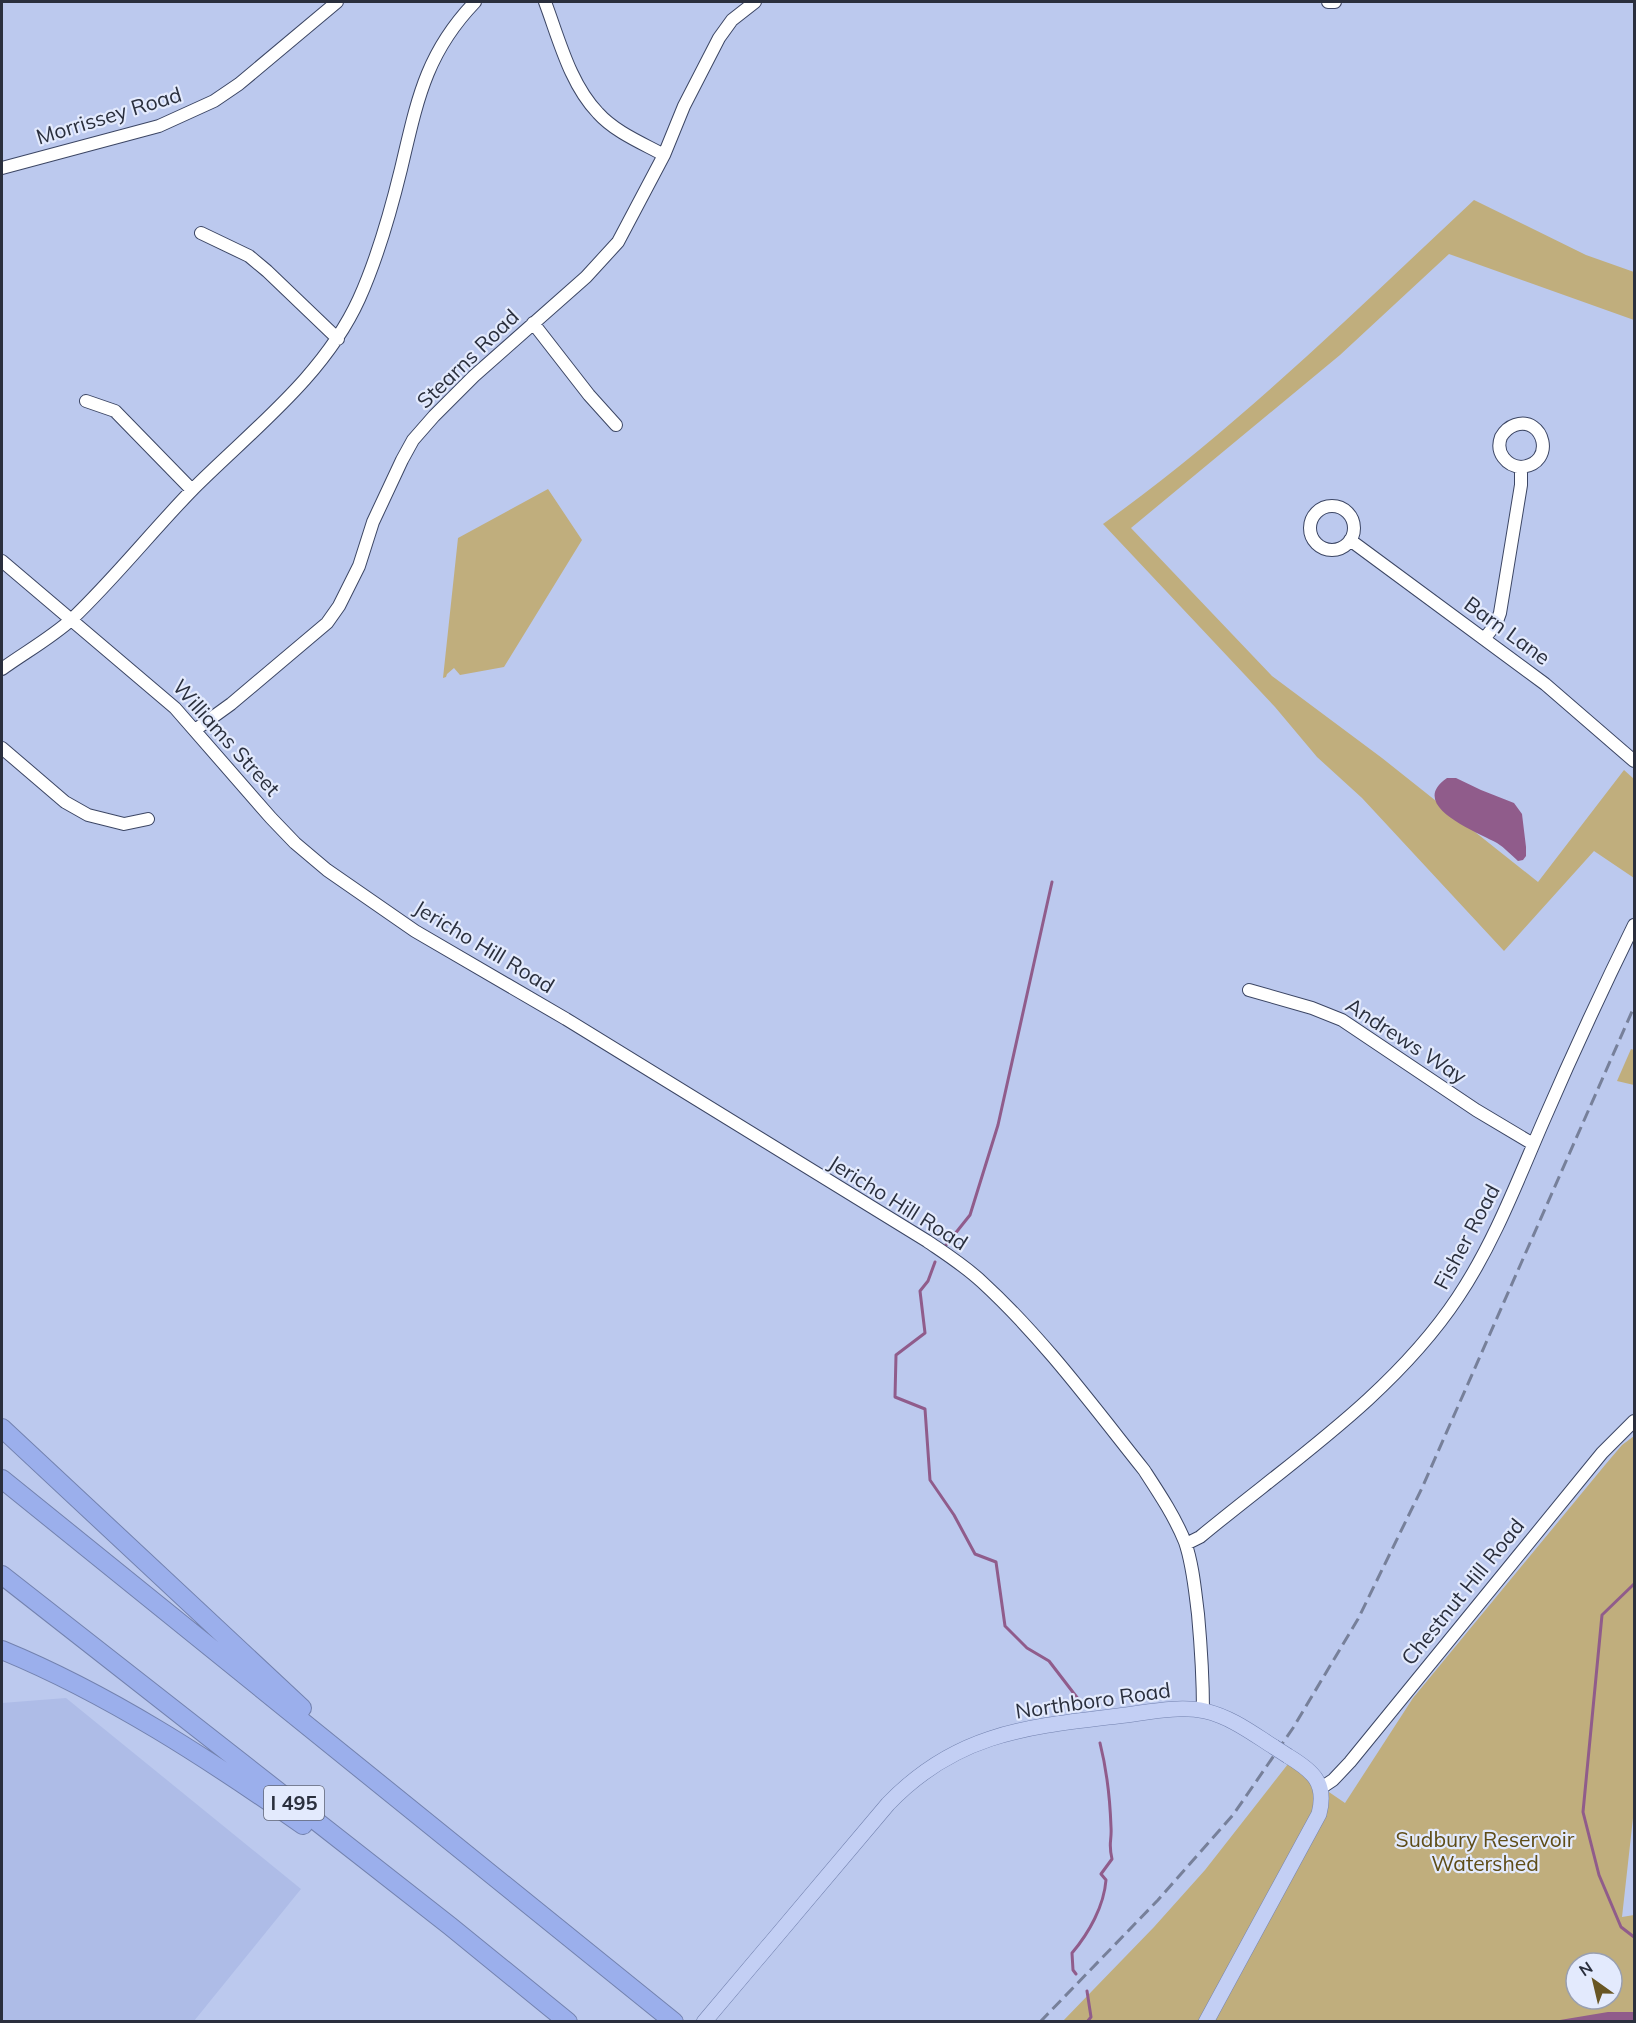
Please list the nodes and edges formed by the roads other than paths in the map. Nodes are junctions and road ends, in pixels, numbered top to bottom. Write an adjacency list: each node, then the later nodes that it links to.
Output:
1 (337, 2): 8 (street, Morrissey Road)
2 (475, 2): 11 (street)
3 (545, 2): 7 (street)
4 (755, 2): 7 (street, Stearns Road)
5 (1328, 2): 6 (street)
6 (1335, 2)
7 (664, 155): 10 (street, Stearns Road)
8 (2, 168)
9 (201, 233): 11 (street)
10 (533, 323): 13 (street); 21 (street, Stearns Road)
11 (338, 339): 15 (street)
12 (86, 401): 15 (street)
13 (616, 425)
14 (1521, 467): 19 (street)
15 (192, 490): 18 (street)
16 (1350, 540): 19 (street, Barn Lane)
17 (2, 561): 18 (street, Williams Street)
18 (70, 620): 20 (street); 21 (street, Williams Street)
19 (1484, 639): 23 (street, Barn Lane)
20 (2, 669)
21 (195, 730): 25 (street, Williams Street)
22 (2, 748): 24 (street)
23 (1635, 761)
24 (148, 819)
25 (364, 897): 32 (street, Jericho Hill Road)
26 (1635, 925): 28 (street, Fisher Road)
27 (1249, 990): 28 (street, Andrews Way)
28 (1533, 1144): 32 (street, Fisher Road)
29 (1635, 1421): 36 (street, Chestnut Hill Road)
30 (2, 1428): 37 (highway)
31 (2, 1479): 37 (highway)
32 (1186, 1544): 35 (street, Jericho Hill Road)
33 (2, 1575): 38 (highway, I 495)
34 (2, 1650): 38 (highway)
35 (1203, 1711): 36 (main road, Northboro Road, bridge); 41 (main road, Northboro Road)
36 (1321, 1788): 42 (main road)
37 (413, 1811): 39 (highway)
38 (450, 1926): 40 (highway, I 495)
39 (670, 2019)
40 (568, 2022)
41 (704, 2022)
42 (1206, 2022)

